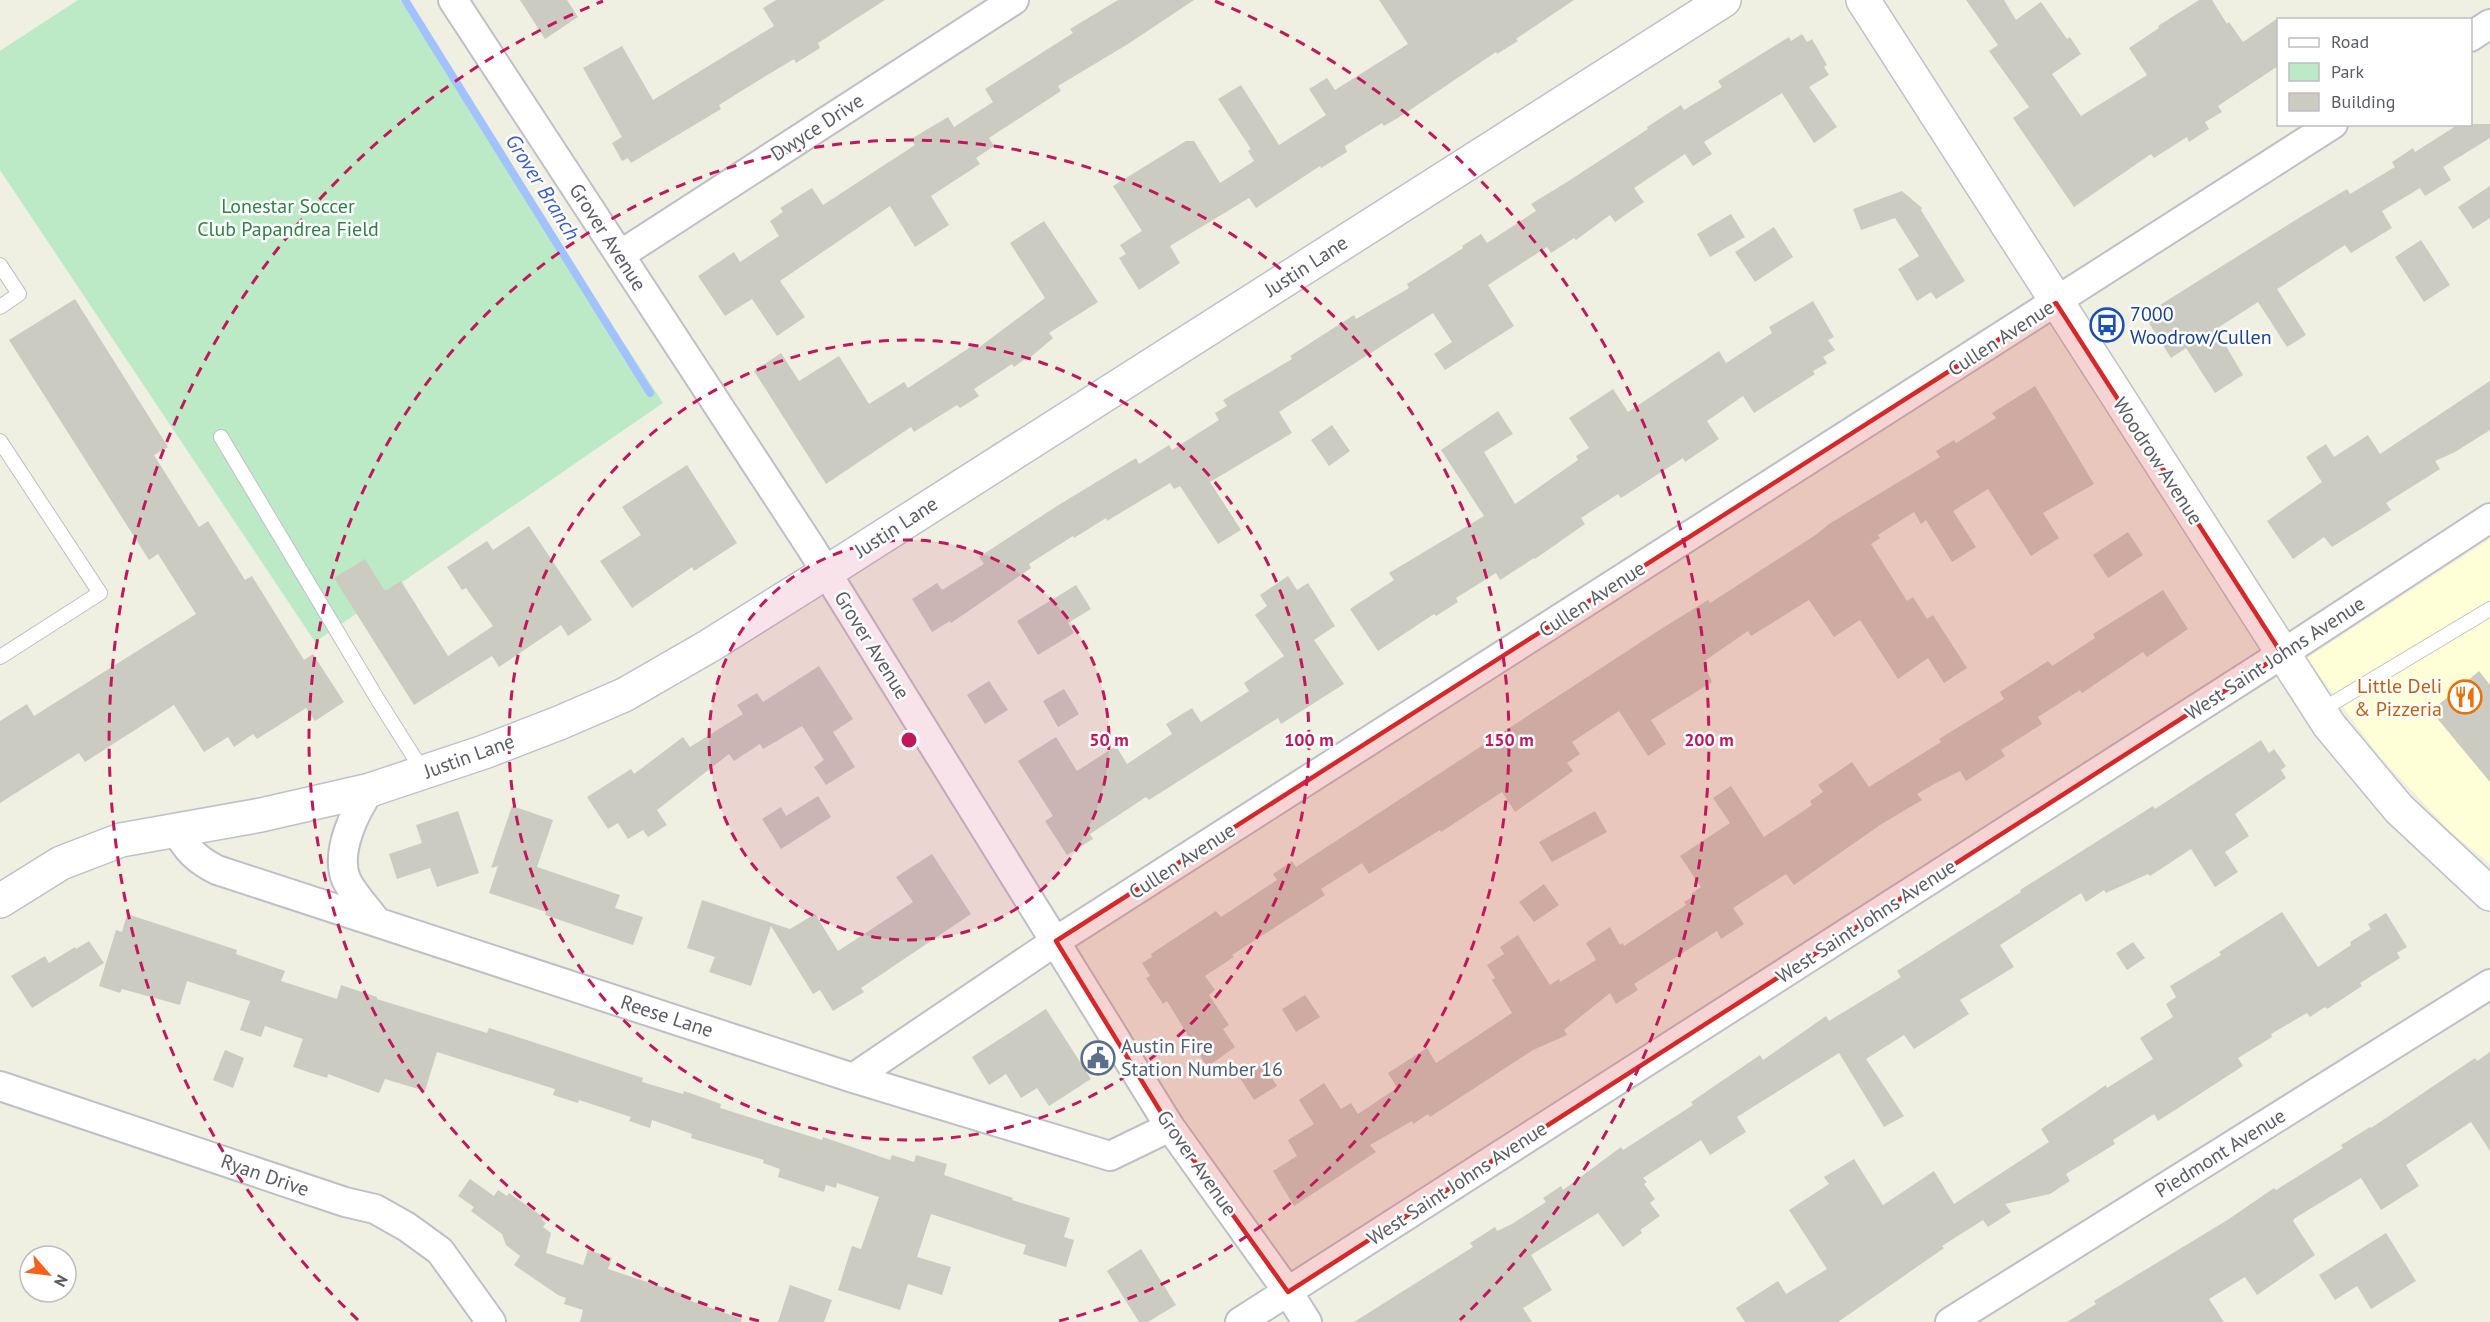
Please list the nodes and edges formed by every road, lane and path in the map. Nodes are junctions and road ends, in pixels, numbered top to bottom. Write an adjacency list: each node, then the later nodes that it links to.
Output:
1 (453, 0): 8 (street, Grover Avenue)
2 (1014, 0): 8 (street, Dwyce Drive)
3 (1724, 0): 15 (street, Justin Lane)
4 (1863, 0): 10 (street, Woodrow Avenue)
5 (2490, 24): 6 (street)
6 (2472, 35)
7 (2330, 126): 10 (street, Cullen Avenue)
8 (620, 255): 15 (street, Grover Avenue)
9 (0, 265): 11 (lane)
10 (2056, 303): 17 (street, Woodrow Avenue); 26 (street, Cullen Avenue)
11 (0, 307)
12 (221, 437): 20 (lane)
13 (0, 441): 18 (lane)
14 (2490, 518): 17 (street, West Saint Johns Avenue)
15 (827, 572): 20 (street, Justin Lane); 26 (street, Grover Avenue)
16 (2490, 609): 19 (lane)
17 (2282, 654): 19 (street, Woodrow Avenue); 31 (street, West Saint Johns Avenue)
18 (0, 657)
19 (2320, 711): 23 (street, Woodrow Avenue)
20 (424, 772): 21 (street, Justin Lane)
21 (370, 790): 22 (street, Justin Lane); 25 (street)
22 (176, 830): 24 (street, Justin Lane); 25 (street, Reese Lane)
23 (2490, 894)
24 (0, 901)
25 (376, 921): 28 (street, Reese Lane)
26 (1056, 941): 28 (street, Cullen Avenue); 30 (street, Grover Avenue)
27 (2490, 984): 35 (street, Piedmont Avenue)
28 (853, 1077): 30 (street, Reese Lane)
29 (0, 1086): 32 (street, Ryan Drive)
30 (1170, 1127): 31 (street, Grover Avenue)
31 (1288, 1292): 33 (street, West Saint Johns Avenue); 34 (street, Grover Avenue)
32 (491, 1322)
33 (1240, 1322)
34 (1306, 1322)
35 (1950, 1322)

